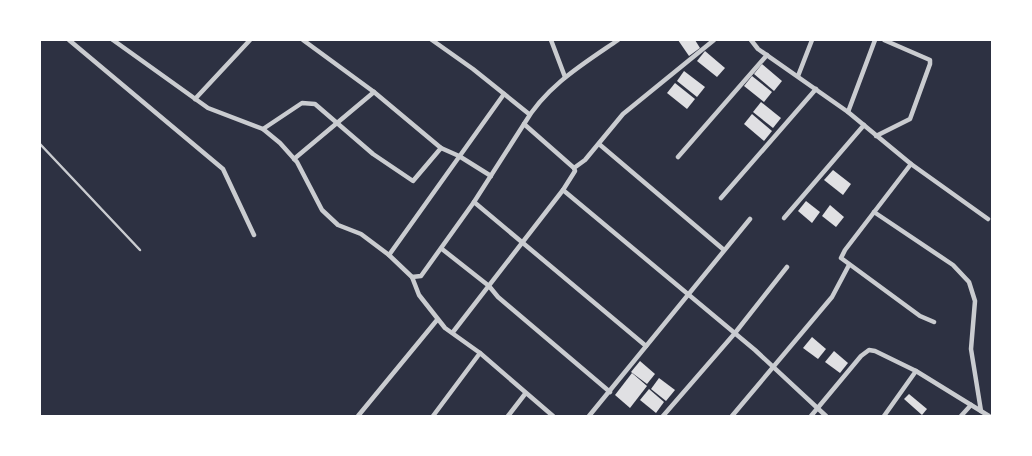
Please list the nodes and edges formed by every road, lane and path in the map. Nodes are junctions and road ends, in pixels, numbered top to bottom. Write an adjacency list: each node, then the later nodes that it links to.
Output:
1 (69, 40): 45 (street)
2 (113, 40): 21 (street)
3 (250, 40): 21 (street)
4 (304, 40): 14 (street)
5 (316, 40): 14 (street)
6 (432, 40): 20 (street)
7 (551, 40): 17 (street)
8 (618, 40): 17 (street)
9 (714, 40): 30 (street)
10 (752, 40): 15 (street)
11 (812, 40): 16 (street)
12 (875, 40): 22 (street)
13 (884, 40): 28 (street)
14 (311, 46): 19 (street)
15 (767, 55): 16 (street); 33 (street)
16 (798, 76): 18 (street)
17 (565, 77): 23 (street)
18 (816, 89): 22 (street); 39 (street)
19 (374, 92): 24 (street); 31 (street)
20 (504, 94): 23 (street); 32 (street)
21 (195, 99): 27 (street)
22 (848, 112): 26 (street)
23 (529, 114): 25 (street)
24 (338, 123): 27 (street); 31 (street); 34 (street)
25 (524, 124): 36 (street); 37 (street)
26 (864, 126): 28 (street); 42 (street)
27 (263, 129): 34 (street)
28 (876, 136): 35 (street)
29 (40, 144): 48 (lane)
30 (599, 144): 36 (street); 49 (street)
31 (441, 148): 32 (street)
32 (459, 156): 37 (street); 50 (street)
33 (678, 158)
34 (294, 159): 50 (street)
35 (911, 164): 41 (street); 44 (street)
36 (574, 168): 38 (street)
37 (491, 176): 40 (street)
38 (563, 190): 46 (street); 55 (street)
39 (721, 198)
40 (474, 202): 46 (street); 47 (street)
41 (874, 212): 51 (street); 68 (street)
42 (784, 218)
43 (750, 219): 49 (street)
44 (988, 219)
45 (254, 235)
46 (524, 242): 54 (street); 60 (street)
47 (442, 249): 53 (street); 54 (street)
48 (140, 250)
49 (724, 250): 55 (street)
50 (389, 256): 53 (street)
51 (850, 265): 57 (street); 62 (street)
52 (787, 267): 59 (street)
53 (412, 277): 56 (street)
54 (489, 286): 58 (street); 64 (street)
55 (689, 293): 59 (street); 60 (street)
56 (438, 320): 58 (street); 69 (street)
57 (934, 322)
58 (453, 332): 61 (street)
59 (735, 333): 62 (street); 74 (street)
60 (646, 346): 64 (street)
61 (480, 353): 65 (street); 70 (street)
62 (774, 366): 67 (street); 75 (street)
63 (916, 371): 66 (street); 67 (street); 78 (street)
64 (610, 392): 73 (street)
65 (525, 394): 71 (street); 72 (street)
66 (971, 405): 68 (street); 79 (street)
67 (818, 408): 76 (street); 77 (street)
68 (981, 411): 80 (street)
69 (358, 416)
70 (433, 416)
71 (508, 416)
72 (553, 416)
73 (589, 416)
74 (663, 416)
75 (732, 416)
76 (811, 416)
77 (826, 416)
78 (884, 416)
79 (962, 416)
80 (989, 416)

